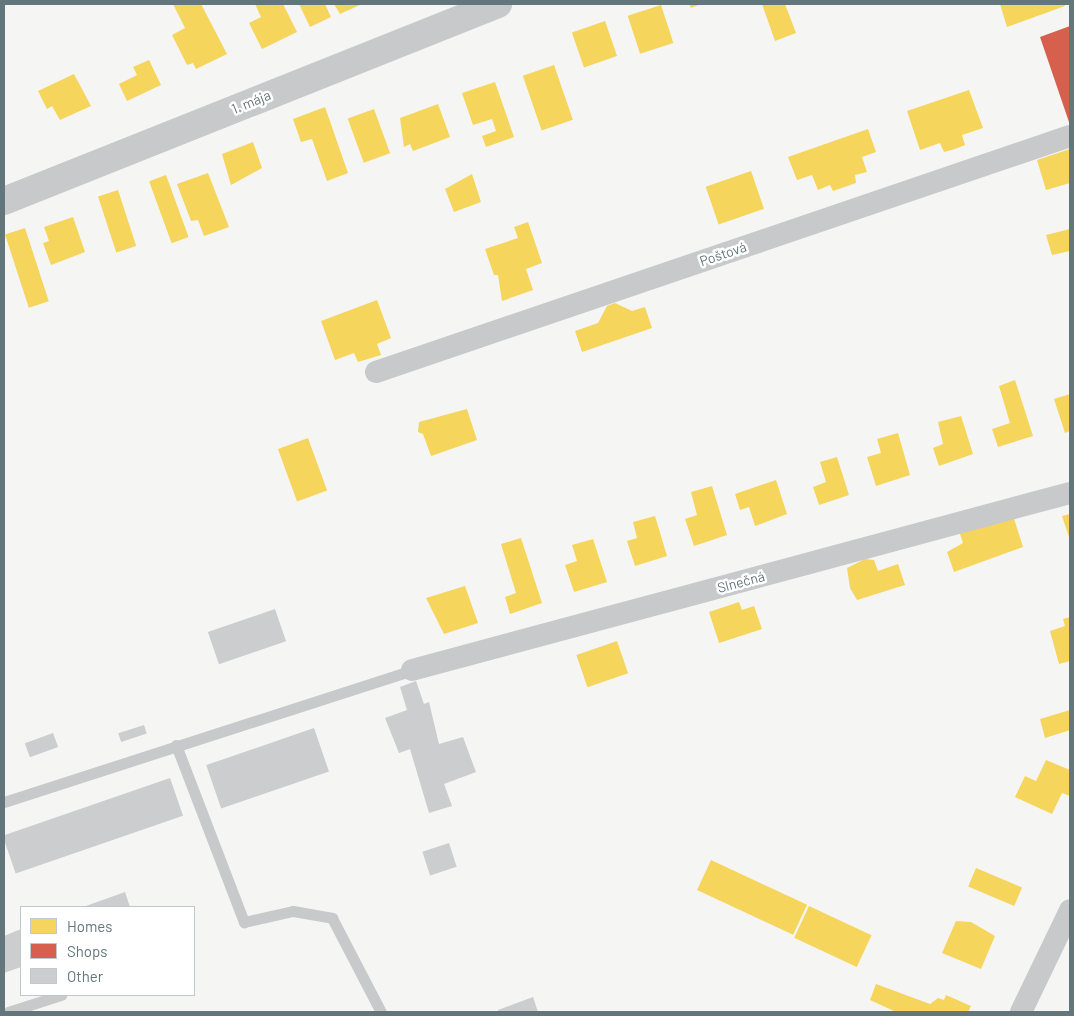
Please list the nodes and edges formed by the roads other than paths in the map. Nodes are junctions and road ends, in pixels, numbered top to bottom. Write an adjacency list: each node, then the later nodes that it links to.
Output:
1 (498, 4): 3 (street, 1. mája)
2 (1070, 136): 4 (street, Poštová)
3 (4, 201)
4 (376, 372)
5 (1070, 493): 6 (street, Slnečná)
6 (412, 670): 7 (lane)
7 (176, 745): 8 (lane); 12 (lane)
8 (4, 802)
9 (1070, 910): 13 (street)
10 (58, 996): 11 (lane)
11 (8, 1012)
12 (381, 1012)
13 (1021, 1012)

